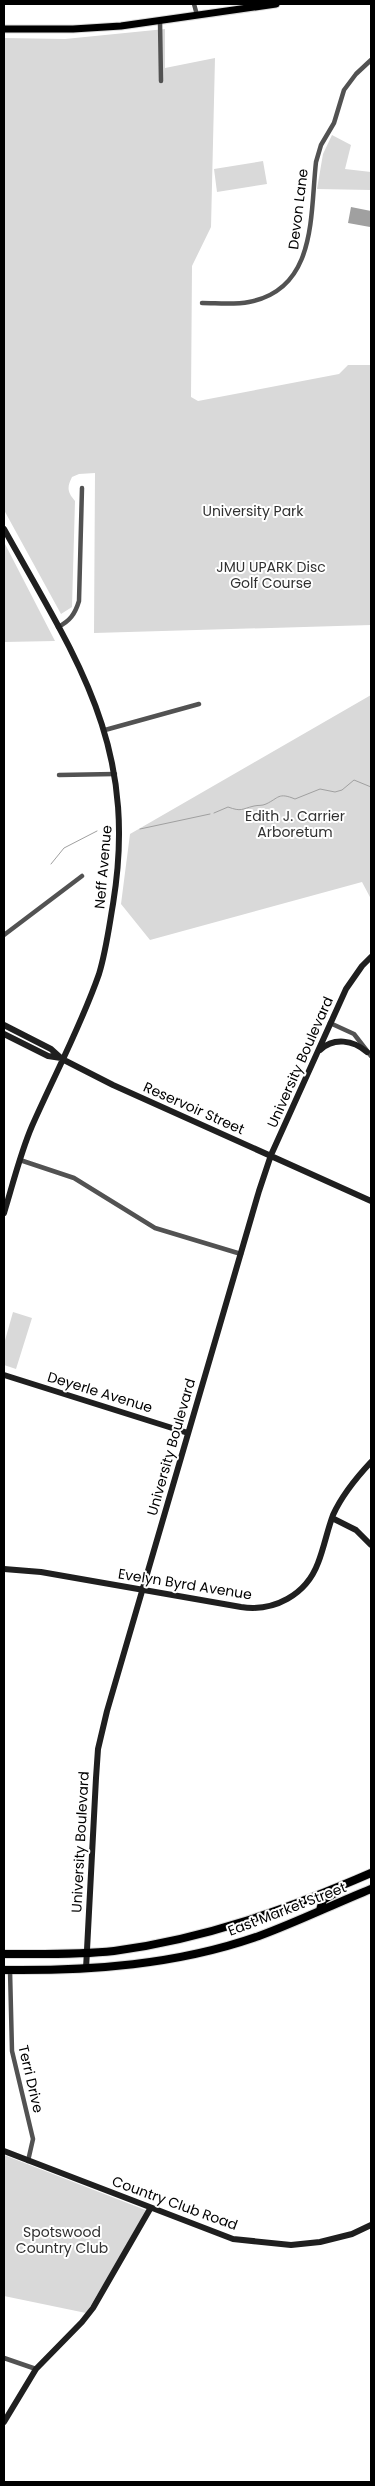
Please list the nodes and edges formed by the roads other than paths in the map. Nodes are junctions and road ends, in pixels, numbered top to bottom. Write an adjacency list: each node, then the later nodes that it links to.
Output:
1 (194, 4): 3 (street)
2 (276, 4): 3 (main road)
3 (197, 15): 4 (main road)
4 (160, 21): 5 (main road); 7 (street)
5 (4, 29)
6 (371, 60): 8 (street, Devon Lane)
7 (161, 80)
8 (202, 303)
9 (82, 488): 11 (street)
10 (4, 529): 11 (main road, Neff Avenue)
11 (58, 627): 13 (main road, Neff Avenue)
12 (199, 704): 13 (street)
13 (105, 730): 14 (main road, Neff Avenue)
14 (115, 774): 15 (street); 24 (main road, Neff Avenue)
15 (59, 775)
16 (82, 876): 17 (street)
17 (4, 935)
18 (371, 957): 19 (main road, University Boulevard)
19 (330, 1022): 22 (main road, University Boulevard); 23 (street)
20 (4, 1025): 24 (main road, Reservoir Street)
21 (4, 1034): 24 (main road, Reservoir Street)
22 (319, 1050): 23 (main road); 25 (main road, University Boulevard)
23 (369, 1054)
24 (62, 1059): 25 (main road, Reservoir Street); 26 (main road, Neff Avenue)
25 (271, 1155): 27 (main road, Reservoir Street); 29 (main road, University Boulevard)
26 (20, 1160): 28 (main road, Neff Avenue); 29 (street)
27 (371, 1201)
28 (4, 1212)
29 (241, 1254): 31 (main road, University Boulevard)
30 (4, 1375): 31 (main road, Deyerle Avenue)
31 (188, 1433): 36 (main road, University Boulevard)
32 (371, 1462): 33 (main road, Evelyn Byrd Avenue)
33 (332, 1518): 34 (main road); 36 (main road, Evelyn Byrd Avenue)
34 (371, 1545)
35 (4, 1570): 36 (main road, Evelyn Byrd Avenue)
36 (143, 1590): 43 (main road, University Boulevard)
37 (371, 1873): 38 (highway, East Market Street)
38 (346, 1883): 40 (highway, East Market Street); 41 (highway)
39 (371, 1889): 41 (highway, East Market Street)
40 (313, 1897): 42 (highway); 43 (highway, East Market Street)
41 (320, 1910): 42 (highway, East Market Street)
42 (285, 1925): 45 (highway, East Market Street)
43 (88, 1952): 44 (highway, East Market Street); 45 (main road, University Boulevard)
44 (4, 1954)
45 (86, 1969): 46 (highway, East Market Street)
46 (7, 1970): 48 (street, Terri Drive)
47 (4, 2151): 48 (main road, Country Club Road)
48 (28, 2161): 49 (main road, Country Club Road)
49 (150, 2209): 50 (main road, Country Club Road); 52 (main road)
50 (371, 2225)
51 (4, 2358): 52 (street)
52 (36, 2369): 53 (main road)
53 (4, 2422)

